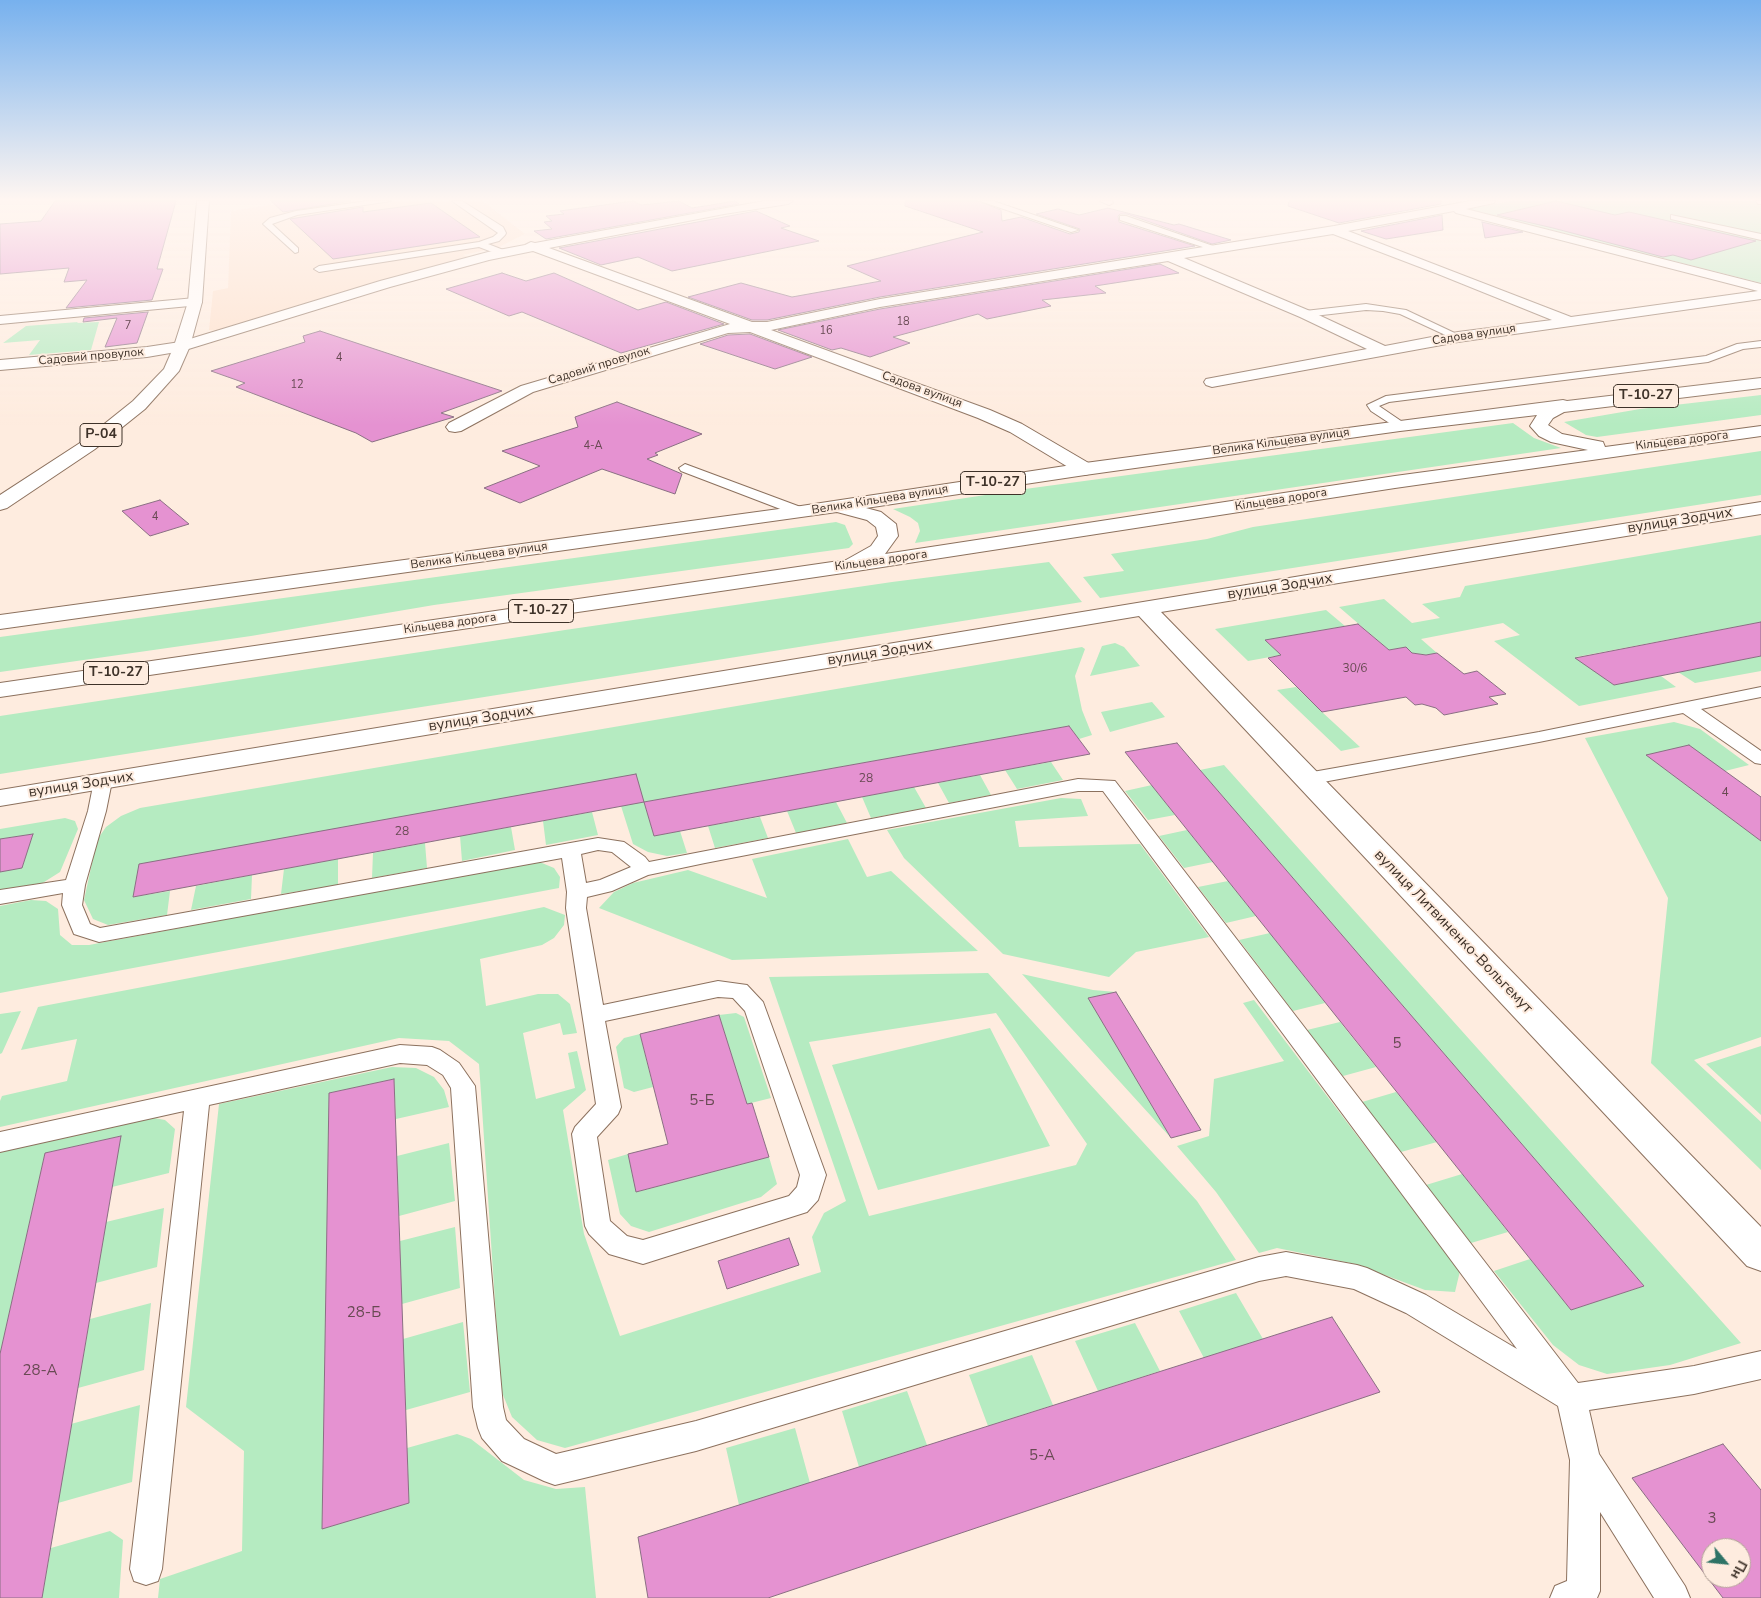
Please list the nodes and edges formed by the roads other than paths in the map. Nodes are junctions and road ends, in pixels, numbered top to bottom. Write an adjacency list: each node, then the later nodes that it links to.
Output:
1 (197, 276): 10 (main road, Р-04)
2 (414, 276): 19 (main road, Садовий провулок)
3 (611, 276): 15 (main road, Садова вулиця)
4 (1049, 276): 15 (main road, Садова вулиця)
5 (1216, 276): 11 (main road)
6 (1451, 276): 14 (main road, Садова вулиця)
7 (1713, 276): 8 (main road, Садова вулиця)
8 (1761, 288)
9 (1761, 295): 14 (main road, Садова вулиця)
10 (195, 302): 12 (main road); 19 (main road, Р-04)
11 (1305, 314): 17 (lane); 20 (main road)
12 (28, 317): 13 (main road); 16 (main road)
13 (0, 320)
14 (1567, 321): 17 (main road, Садова вулиця)
15 (751, 327): 26 (main road, Садовий провулок); 30 (main road, Садова вулиця)
16 (0, 334)
17 (1458, 337): 20 (main road, Садова вулиця)
18 (1761, 344): 25 (lane)
19 (182, 346): 21 (main road, Садовий провулок); 31 (main road, Р-04)
20 (1381, 350): 22 (main road, Садова вулиця)
21 (0, 365)
22 (1212, 382)
23 (1761, 383): 24 (main road, Велика Кільцева вулиця / Т-10-27)
24 (1564, 405): 25 (main road, Велика Кільцева вулиця / Т-10-27); 28 (main road)
25 (1400, 426): 30 (main road, Велика Кільцева вулиця / Т-10-27)
26 (455, 427)
27 (1761, 430): 28 (main road, Кільцева дорога / Т-10-27)
28 (1631, 448): 35 (main road, Кільцева дорога / Т-10-27)
29 (685, 468): 34 (lane)
30 (1085, 469): 32 (main road, Велика Кільцева вулиця / Т-10-27)
31 (0, 504)
32 (833, 507): 34 (main road, Велика Кільцева вулиця / Т-10-27); 35 (main road)
33 (1761, 508): 36 (main road, вулиця Зодчих)
34 (801, 512): 37 (main road, Велика Кільцева вулиця / Т-10-27)
35 (850, 566): 38 (main road, Кільцева дорога / Т-10-27)
36 (1145, 609): 42 (main road, вулиця Литвиненко-Вольгемут); 43 (main road, вулиця Зодчих)
37 (2, 621)
38 (0, 690)
39 (1761, 692): 40 (lane)
40 (1686, 707): 41 (lane); 42 (lane)
41 (1761, 759)
42 (1306, 779): 53 (main road, вулиця Литвиненко-Вольгемут)
43 (103, 781): 44 (main road, вулиця Зодчих); 47 (lane)
44 (0, 798)
45 (571, 850): 46 (lane); 47 (lane); 48 (lane)
46 (644, 870): 48 (lane); 55 (lane)
47 (75, 884): 49 (lane)
48 (576, 892): 50 (lane)
49 (0, 897)
50 (593, 1015): 50 (lane)
51 (198, 1099): 52 (lane); 55 (lane); 57 (lane)
52 (0, 1142)
53 (1761, 1254)
54 (1761, 1365): 55 (lane)
55 (1571, 1398): 56 (lane)
56 (1585, 1460): 58 (lane); 59 (lane)
57 (146, 1568)
58 (1567, 1598)
59 (1673, 1598)

